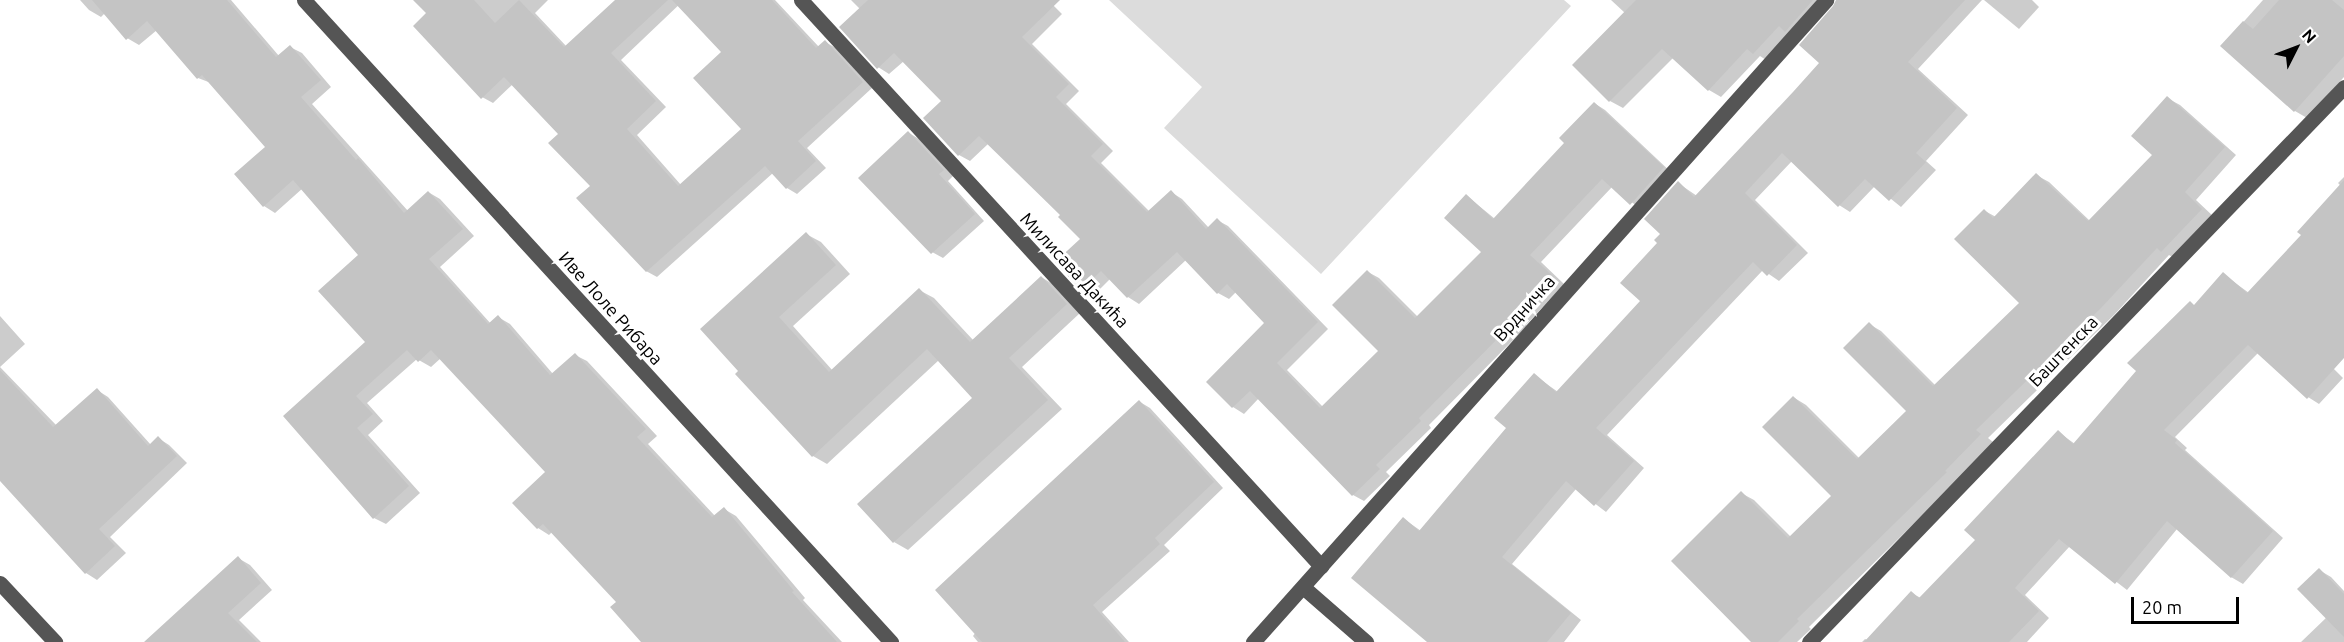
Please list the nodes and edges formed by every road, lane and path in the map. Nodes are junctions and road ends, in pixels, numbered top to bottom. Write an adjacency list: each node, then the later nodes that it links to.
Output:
1 (304, 0): 9 (street, Иве Лоле Рибара)
2 (801, 0): 5 (street, Милисава Дакића)
3 (1826, 0): 5 (street, Врдничка)
4 (2344, 87): 12 (street, Баштенска)
5 (1321, 566): 7 (street, Врдничка)
6 (0, 583): 8 (street)
7 (1303, 586): 10 (street, Врдничка); 11 (street)
8 (55, 642)
9 (891, 642)
10 (1252, 642)
11 (1366, 642)
12 (1809, 642)

